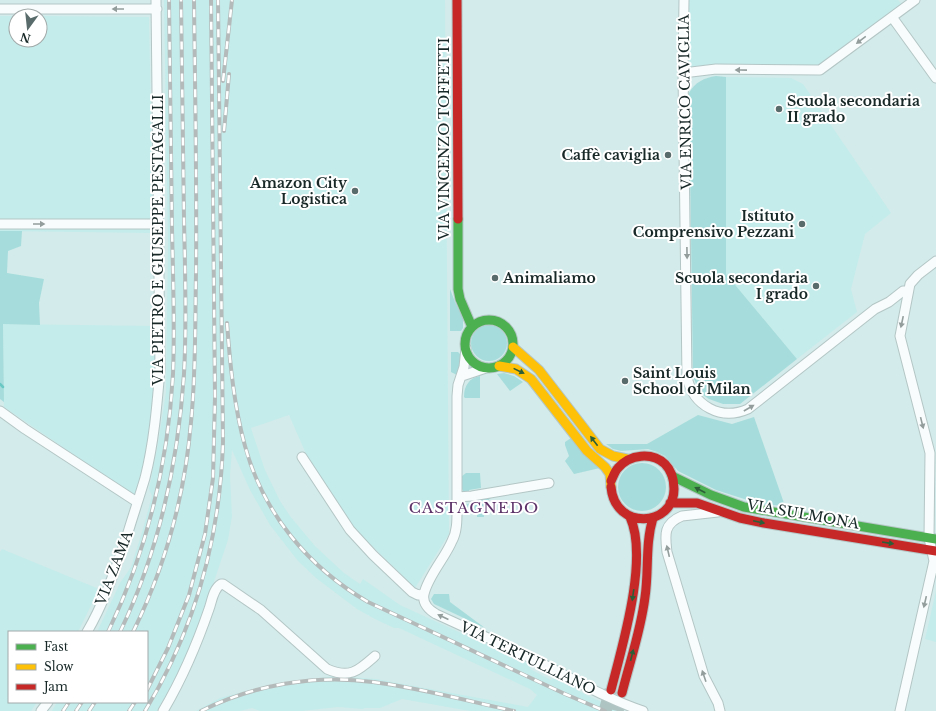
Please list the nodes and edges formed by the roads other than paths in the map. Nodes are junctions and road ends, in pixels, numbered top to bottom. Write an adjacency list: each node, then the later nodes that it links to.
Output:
1 (457, 0): 12 (street, VIA VINCENZO TOFFETTI)
2 (684, 0): 7 (street, VIA ENRICO CAVIGLIA)
3 (915, 0): 6 (street)
4 (156, 5): 5 (street, one-way to 5); 10 (street, VIA PIETRO E GIUSEPPE PESTAGALLI)
5 (0, 9)
6 (892, 17): 7 (street, one-way to 7); 8 (street)
7 (683, 73): 13 (street, VIA ENRICO CAVIGLIA, one-way to 13)
8 (936, 78)
9 (0, 224): 10 (street, one-way to 10)
10 (159, 224): 29 (street, VIA PIETRO E GIUSEPPE PESTAGALLI)
11 (936, 261): 13 (street)
12 (459, 278): 14 (street, VIA VINCENZO TOFFETTI); 15 (street, VIA VINCENZO TOFFETTI)
13 (909, 287): 24 (street, one-way to 24)
14 (489, 320): 15 (street); 16 (street, VIA VINCENZO TOFFETTI)
15 (472, 327): 17 (street)
16 (513, 347): 18 (street); 23 (street, VIA SULMONA, one-way to 16)
17 (466, 348): 19 (street); 20 (street)
18 (499, 366): 19 (street); 26 (street, one-way to 26)
19 (486, 368): 20 (street)
20 (462, 376): 28 (street)
21 (0, 411): 29 (street)
22 (302, 457): 36 (street)
23 (627, 459): 25 (street, VIA SULMONA); 26 (street)
24 (933, 461): 34 (street)
25 (672, 476): 30 (street); 34 (street, VIA SULMONA, one-way to 25)
26 (611, 481): 32 (street)
27 (549, 483): 28 (street)
28 (458, 497): 36 (street)
29 (138, 502): 37 (street, VIA ZAMA)
30 (670, 503): 31 (street, VIA SULMONA); 33 (street)
31 (722, 512): 35 (street, VIA SULMONA, one-way to 35); 45 (street, one-way to 31)
32 (630, 517): 33 (street); 39 (street, one-way to 39)
33 (653, 518): 40 (street, one-way to 33)
34 (932, 538): 35 (street)
35 (934, 550): 46 (street, one-way to 46)
36 (424, 594): 44 (street, VIA TERTULLIANO, one-way to 36)
37 (87, 631)
38 (375, 656): 43 (street)
39 (610, 690)
40 (622, 693)
41 (47, 703): 42 (street)
42 (41, 711)
43 (163, 711)
44 (643, 711)
45 (720, 711)
46 (900, 711)

